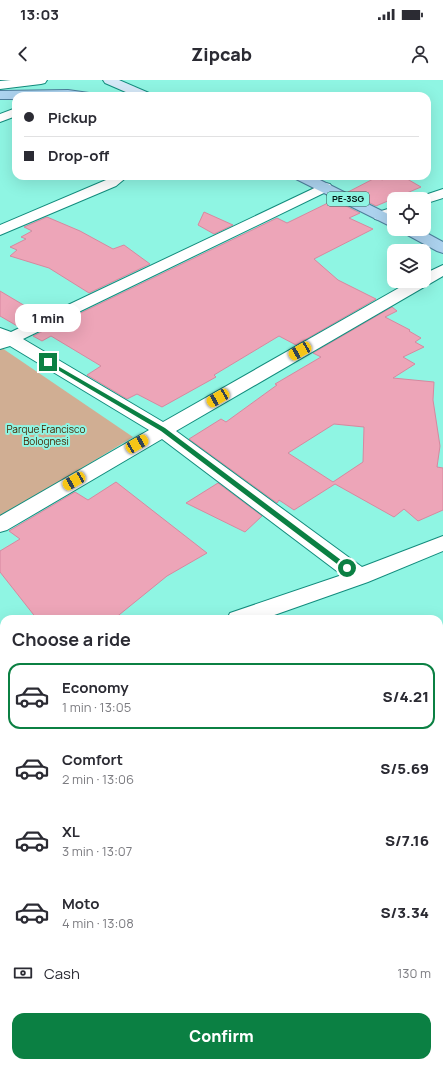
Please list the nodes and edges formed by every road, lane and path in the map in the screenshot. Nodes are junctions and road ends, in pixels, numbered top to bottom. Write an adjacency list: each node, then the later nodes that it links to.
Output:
1 (41, 80): 3 (street)
2 (109, 80): 4 (street)
3 (0, 85)
4 (136, 92)
5 (0, 95): 6 (main road)
6 (12, 95)
7 (12, 114): 8 (street)
8 (0, 118)
9 (98, 180): 16 (street)
10 (115, 180): 16 (street)
11 (309, 180): 12 (main road, PE-3SG)
12 (325, 188): 17 (main road, PE-3SG); 26 (street)
13 (443, 193): 14 (street)
14 (431, 197)
15 (387, 214): 17 (street)
16 (24, 215): 18 (street); 20 (street)
17 (380, 216): 19 (main road, PE-3SG)
18 (0, 219)
19 (387, 220)
20 (0, 230)
21 (420, 236): 22 (main road)
22 (443, 248)
23 (443, 270): 24 (street)
24 (431, 277)
25 (411, 288): 27 (street)
26 (3, 339): 27 (street)
27 (163, 430): 28 (street); 30 (street)
28 (0, 525)
29 (443, 543): 30 (street)
30 (360, 577): 31 (street)
31 (250, 615)

